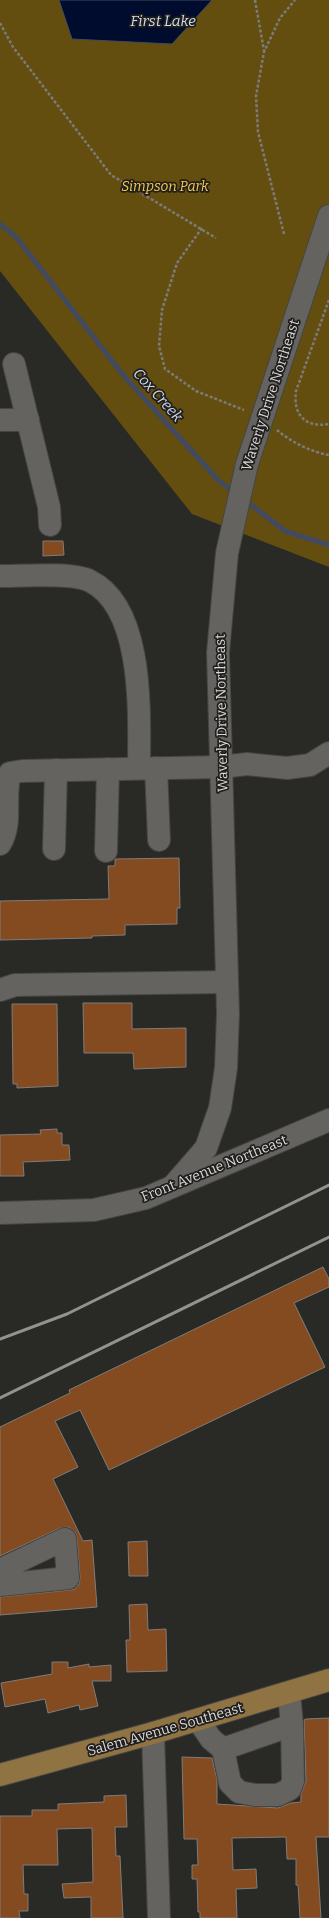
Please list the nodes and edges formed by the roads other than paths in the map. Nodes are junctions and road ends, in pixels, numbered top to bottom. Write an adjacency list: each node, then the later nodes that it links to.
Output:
1 (328, 218): 8 (street, Waverly Drive Northeast)
2 (14, 364): 4 (street)
3 (0, 420): 4 (street)
4 (28, 420): 5 (street)
5 (50, 525)
6 (0, 576): 9 (street)
7 (329, 753): 8 (street)
8 (221, 767): 9 (street); 16 (street, Waverly Drive Northeast)
9 (148, 768): 10 (street); 12 (street)
10 (108, 769): 11 (street); 15 (street)
11 (56, 770): 13 (street); 14 (street)
12 (159, 840)
13 (0, 844)
14 (54, 849)
15 (106, 851)
16 (227, 982): 17 (street); 19 (street, Waverly Drive Northeast)
17 (0, 990)
18 (329, 1120): 19 (street, Front Avenue Northeast)
19 (173, 1186): 20 (street, Front Avenue Northeast)
20 (0, 1213)
21 (0, 1570): 22 (street)
22 (0, 1585)
23 (329, 1680): 24 (main road, Salem Avenue Southeast)
24 (289, 1693): 25 (main road, Salem Avenue Southeast); 26 (street)
25 (198, 1720): 27 (main road, Salem Avenue Southeast); 28 (street)
26 (292, 1725): 28 (street); 28 (street)
27 (153, 1734): 29 (main road, Salem Avenue Southeast); 30 (street)
28 (223, 1749)
29 (0, 1775)
30 (159, 1918)

